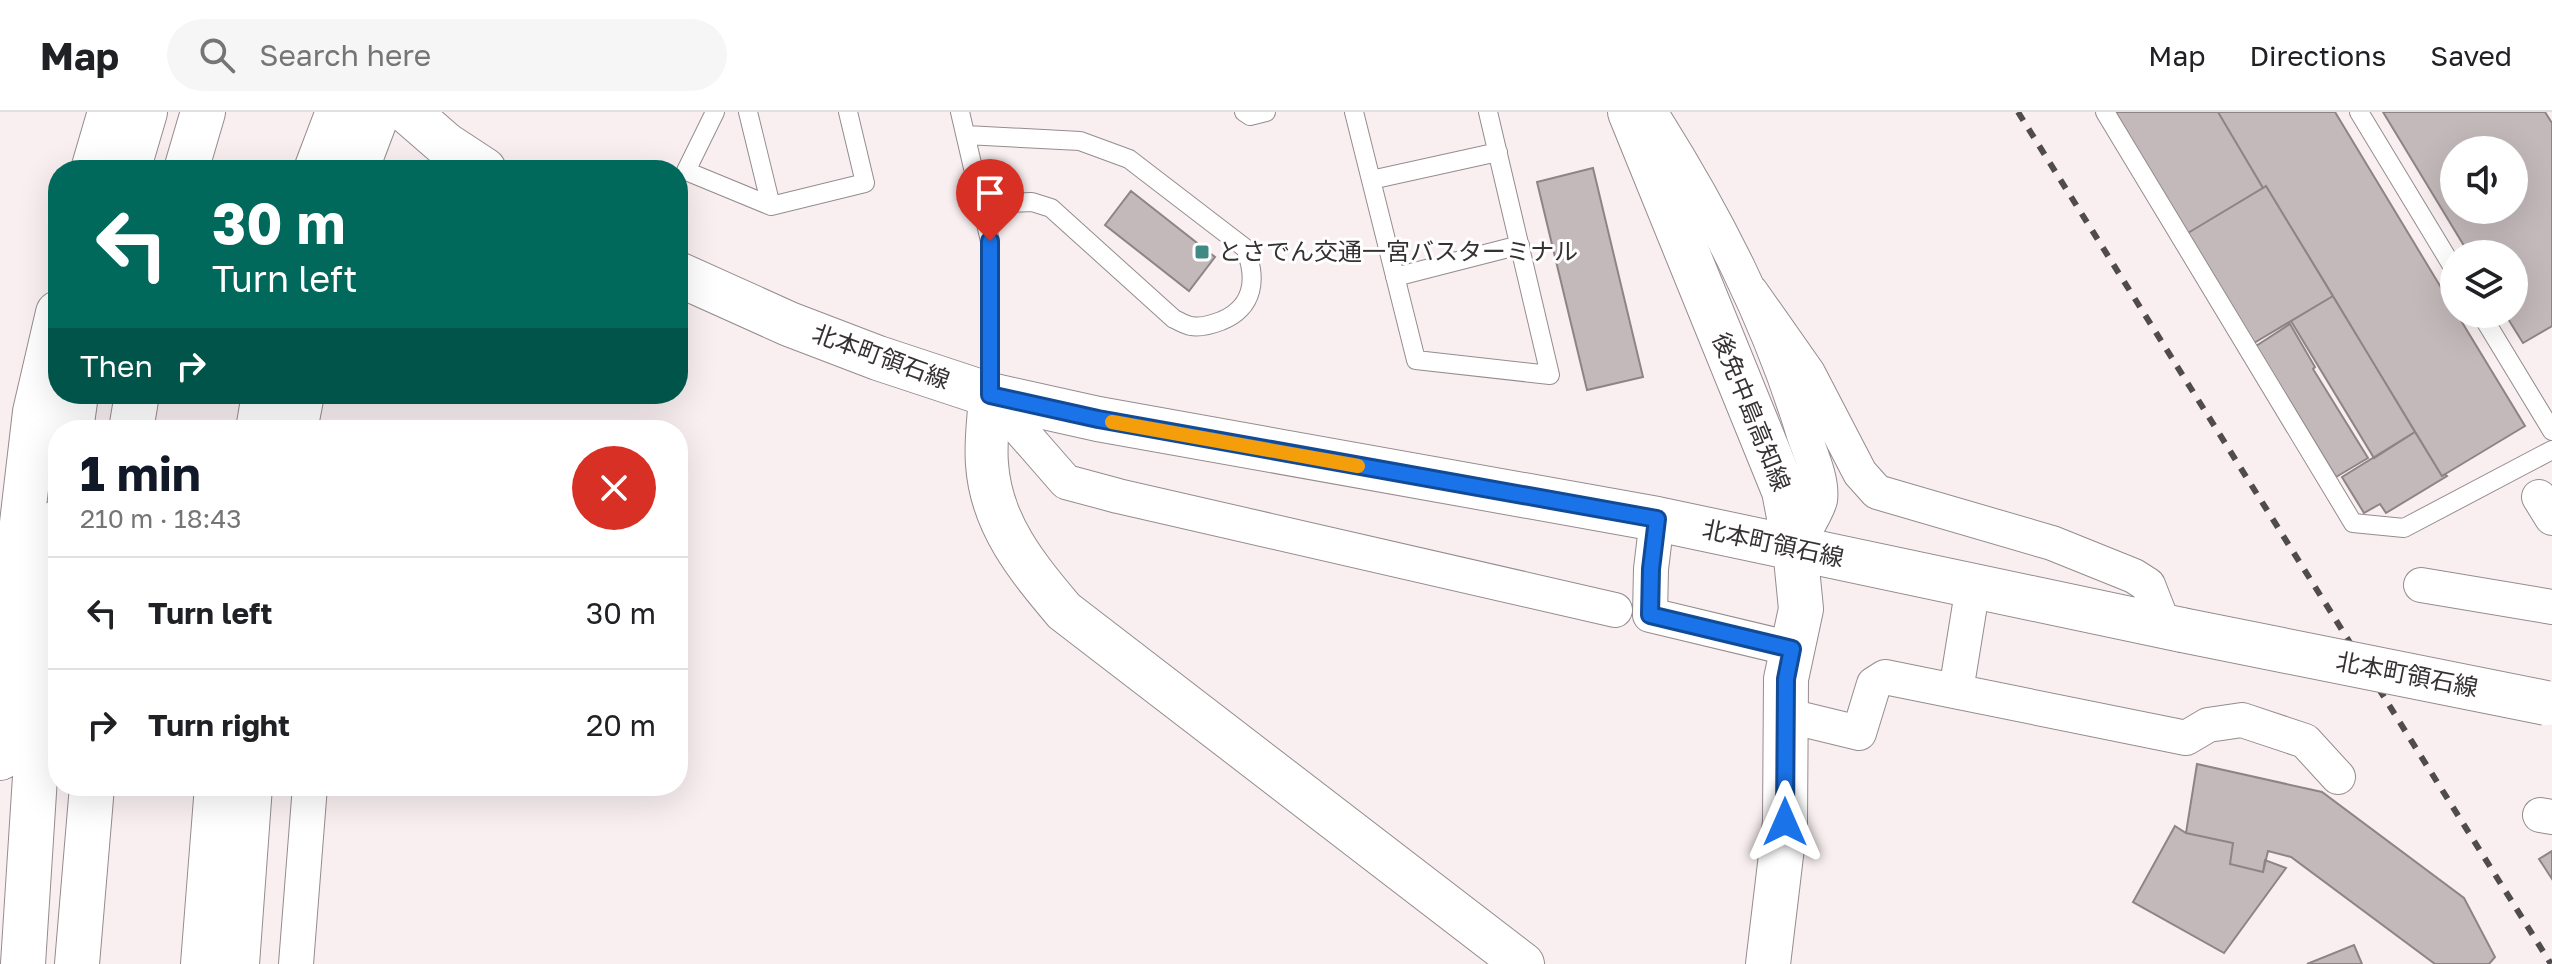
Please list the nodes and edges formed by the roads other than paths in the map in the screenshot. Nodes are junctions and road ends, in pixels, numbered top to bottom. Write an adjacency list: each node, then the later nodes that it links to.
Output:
1 (110, 112): 21 (main road)
2 (145, 112): 22 (main road)
3 (203, 112): 23 (main road)
4 (338, 112): 24 (main road)
5 (378, 112): 25 (main road)
6 (408, 112): 26 (main road)
7 (715, 112): 27 (lane)
8 (748, 112): 31 (lane)
9 (848, 112): 31 (lane)
10 (960, 112): 19 (lane)
11 (1244, 112): 12 (lane)
12 (1266, 112)
13 (1354, 112): 29 (lane)
14 (1488, 112): 20 (lane)
15 (1630, 112): 45 (main road, 後免中島高知線)
16 (1650, 112): 36 (street)
17 (2105, 112): 42 (lane)
18 (2359, 112): 33 (lane)
19 (966, 135): 30 (lane); 30 (lane)
20 (1498, 152): 29 (lane); 32 (lane)
21 (96, 160)
22 (131, 160)
23 (189, 160)
24 (320, 160)
25 (360, 160)
26 (469, 160)
27 (688, 167)
28 (688, 172): 31 (lane)
29 (1371, 180): 34 (lane)
30 (981, 204): 39 (lane)
31 (771, 206)
32 (1520, 245): 34 (lane); 34 (lane)
33 (2440, 246)
34 (1395, 277)
35 (688, 279): 39 (main road, 北本町領石線)
36 (1751, 292): 45 (street); 51 (street)
37 (2489, 328): 40 (lane)
38 (48, 356): 56 (main road)
39 (990, 395): 44 (main road, 北本町領石線); 49 (street); 69 (street)
40 (2552, 431)
41 (2552, 450): 42 (lane)
42 (2522, 467): 43 (lane)
43 (2546, 507)
44 (1657, 519): 45 (main road, 北本町領石線); 52 (street)
45 (1795, 548): 47 (main road, 北本町領石線); 52 (main road, 後免中島高知線)
46 (2421, 585): 48 (street)
47 (1973, 586): 51 (main road, 北本町領石線); 53 (street)
48 (2552, 607)
49 (1615, 610)
50 (48, 620): 64 (main road)
51 (2173, 628): 54 (main road, 北本町領石線, bridge)
52 (1792, 649): 55 (main road, 後免中島高知線)
53 (1956, 691): 55 (street); 57 (street)
54 (2549, 704)
55 (1785, 715): 70 (main road, 後免中島高知線)
56 (0, 758)
57 (2338, 777)
58 (91, 796): 65 (main road)
59 (216, 796): 66 (main road)
60 (249, 796): 67 (main road)
61 (309, 796): 68 (street)
62 (0, 954): 63 (street)
63 (15, 964)
64 (23, 964)
65 (77, 964)
66 (203, 964)
67 (237, 964)
68 (296, 964)
69 (1523, 964)
70 (1768, 964)

